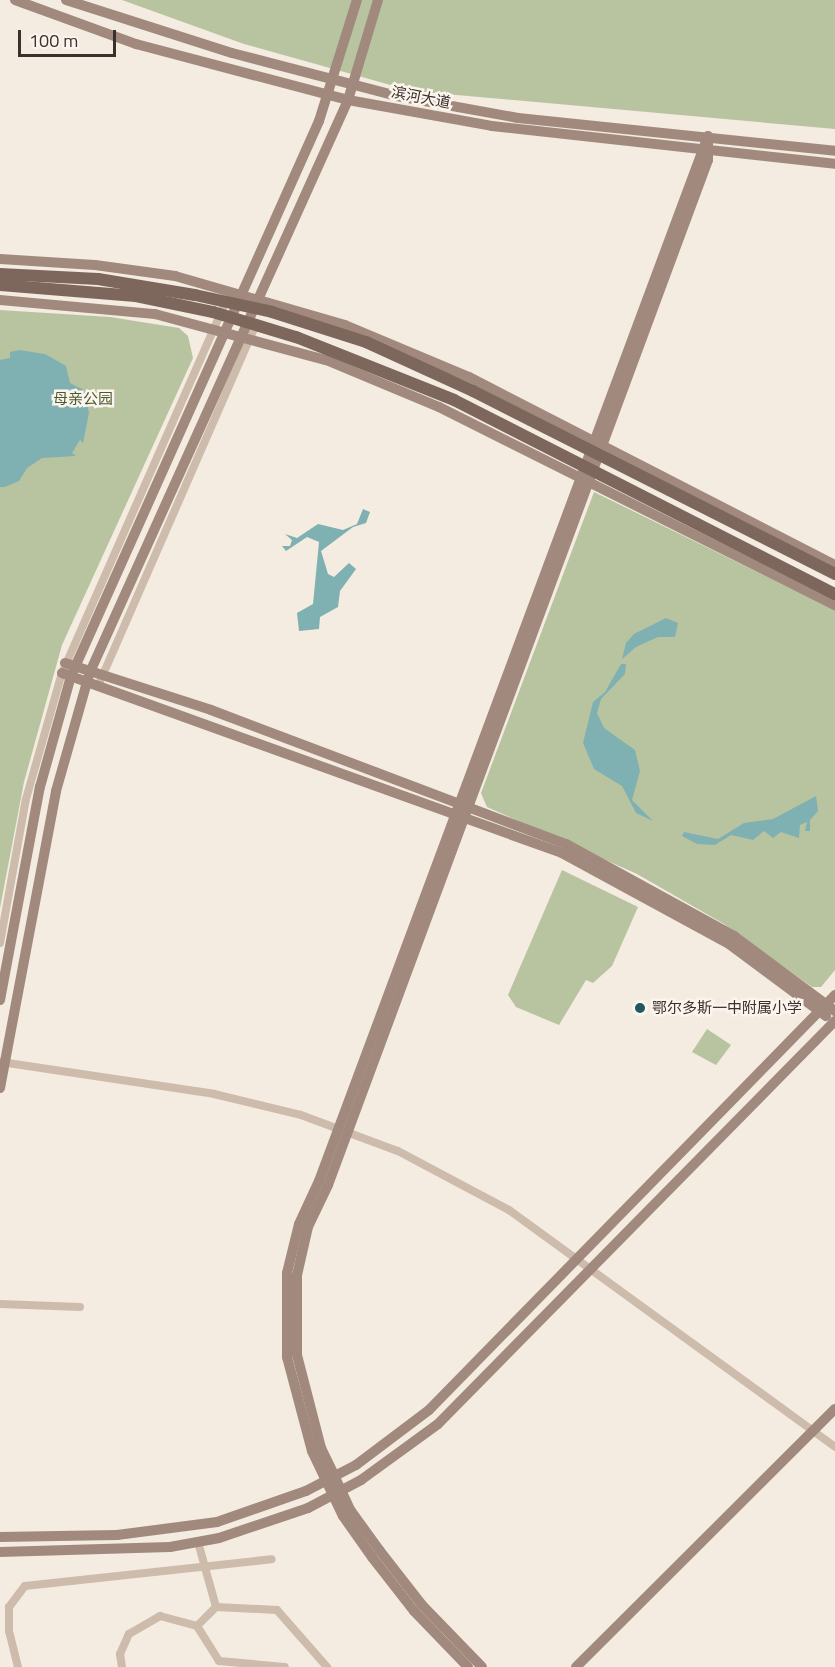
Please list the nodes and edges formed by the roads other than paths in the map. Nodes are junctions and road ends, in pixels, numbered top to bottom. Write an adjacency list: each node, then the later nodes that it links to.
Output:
1 (15, 0): 7 (street, 滨河大道)
2 (66, 0): 5 (street, 滨河大道)
3 (357, 0): 5 (street)
4 (378, 0): 6 (street)
5 (333, 82): 6 (street, 滨河大道); 7 (street)
6 (353, 86): 8 (street); 9 (street, 滨河大道)
7 (328, 96): 8 (street, 滨河大道); 16 (street)
8 (348, 100): 10 (street, 滨河大道); 18 (street)
9 (708, 136): 10 (street); 11 (street, 滨河大道)
10 (706, 149): 12 (street, 滨河大道); 23 (street)
11 (835, 151)
12 (835, 164)
13 (0, 260): 16 (street)
14 (0, 274): 16 (main road)
15 (0, 285): 19 (main road)
16 (235, 297): 18 (main road); 19 (street)
17 (0, 300): 21 (street)
18 (254, 302): 20 (street); 23 (main road)
19 (226, 315): 20 (main road); 21 (street)
20 (251, 323): 22 (street); 24 (main road)
21 (220, 328): 22 (street); 29 (street)
22 (245, 335): 24 (street); 30 (street); 31 (street)
23 (597, 449): 24 (street); 25 (street); 26 (main road)
24 (588, 475): 27 (main road); 28 (street); 32 (street)
25 (835, 565)
26 (835, 574)
27 (835, 594)
28 (835, 605)
29 (68, 670): 30 (street); 33 (street); 35 (street)
30 (88, 677): 31 (street); 37 (street)
31 (100, 681): 32 (street)
32 (462, 809): 36 (street); 39 (street)
33 (0, 943)
34 (835, 994): 36 (street)
35 (0, 1000)
36 (831, 1016): 40 (street); 41 (street)
37 (2, 1062): 38 (street); 39 (street)
38 (0, 1088)
39 (344, 1128): 40 (street); 47 (street)
40 (578, 1259): 41 (street); 47 (street)
41 (592, 1270): 45 (street); 48 (street)
42 (0, 1304): 43 (street)
43 (80, 1307)
44 (835, 1409): 45 (street)
45 (813, 1431): 46 (street); 63 (street)
46 (835, 1447)
47 (330, 1477): 48 (street); 49 (street)
48 (337, 1491): 50 (street); 61 (street); 62 (street)
49 (0, 1538)
50 (198, 1542): 51 (street); 53 (street)
51 (0, 1552)
52 (272, 1559): 53 (street)
53 (207, 1569): 54 (street); 57 (street)
54 (216, 1607): 55 (street); 60 (street)
55 (197, 1626): 56 (street); 58 (street)
56 (214, 1663): 59 (street)
57 (18, 1667)
58 (122, 1667)
59 (285, 1667)
60 (326, 1667)
61 (468, 1667)
62 (482, 1667)
63 (576, 1667)

